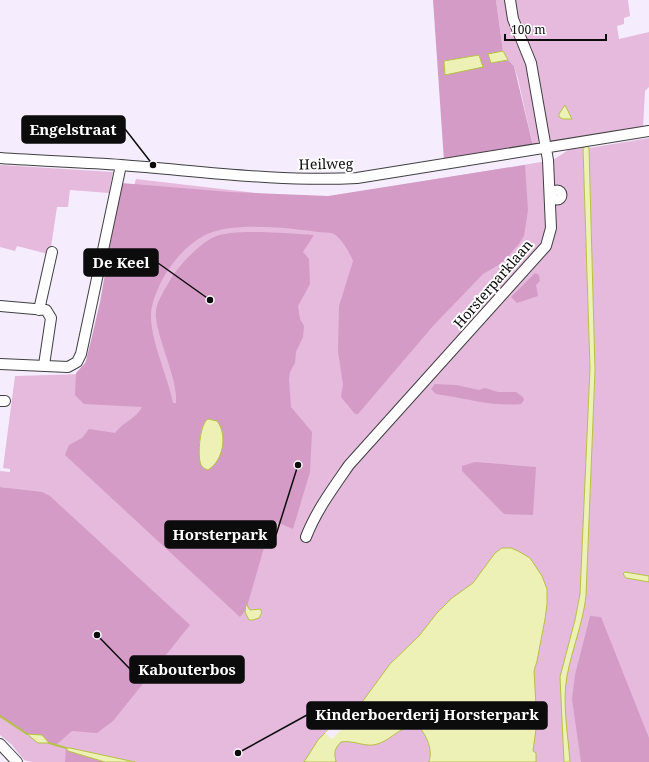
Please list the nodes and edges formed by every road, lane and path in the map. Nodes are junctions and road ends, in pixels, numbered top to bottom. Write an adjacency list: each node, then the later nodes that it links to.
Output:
1 (510, 0): 3 (street, Horsterparklaan)
2 (649, 131): 3 (street, Heilweg)
3 (546, 148): 5 (street, Heilweg); 11 (street, Horsterparklaan)
4 (0, 158): 5 (street, Heilweg)
5 (121, 165): 9 (street)
6 (52, 252): 8 (street)
7 (0, 306): 8 (street)
8 (39, 310): 9 (street)
9 (44, 362): 10 (street)
10 (0, 364)
11 (306, 537)
12 (0, 744): 13 (street)
13 (17, 762)

